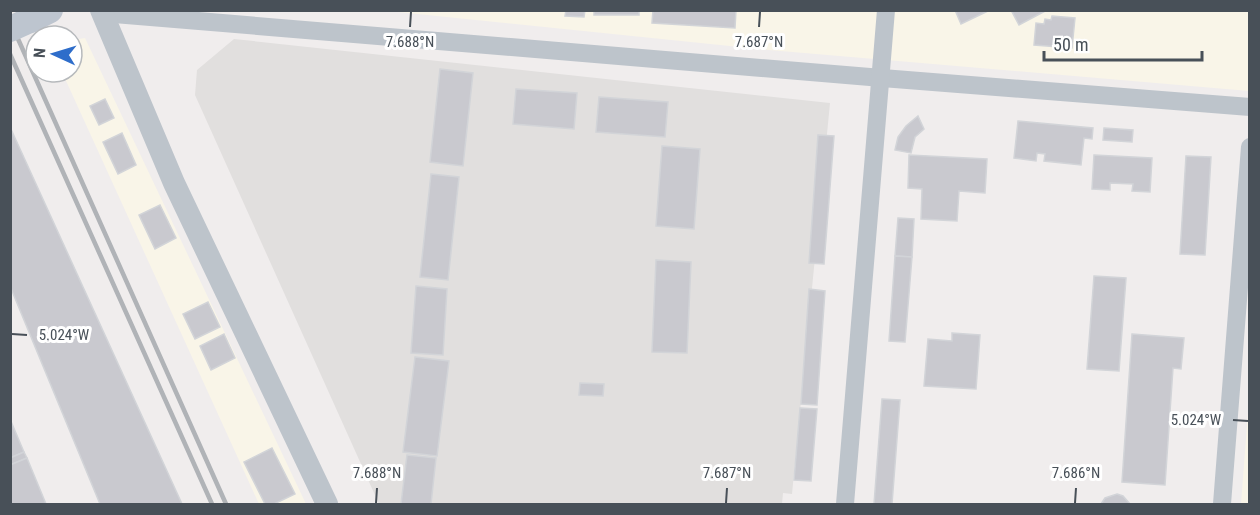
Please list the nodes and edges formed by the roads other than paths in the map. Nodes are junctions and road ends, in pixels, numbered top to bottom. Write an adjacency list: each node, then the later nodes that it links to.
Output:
1 (886, 10): 3 (street)
2 (102, 12): 3 (street); 6 (street)
3 (882, 78): 4 (street); 7 (street)
4 (1250, 106)
5 (1250, 147): 8 (street)
6 (327, 504)
7 (845, 504)
8 (1222, 504)

